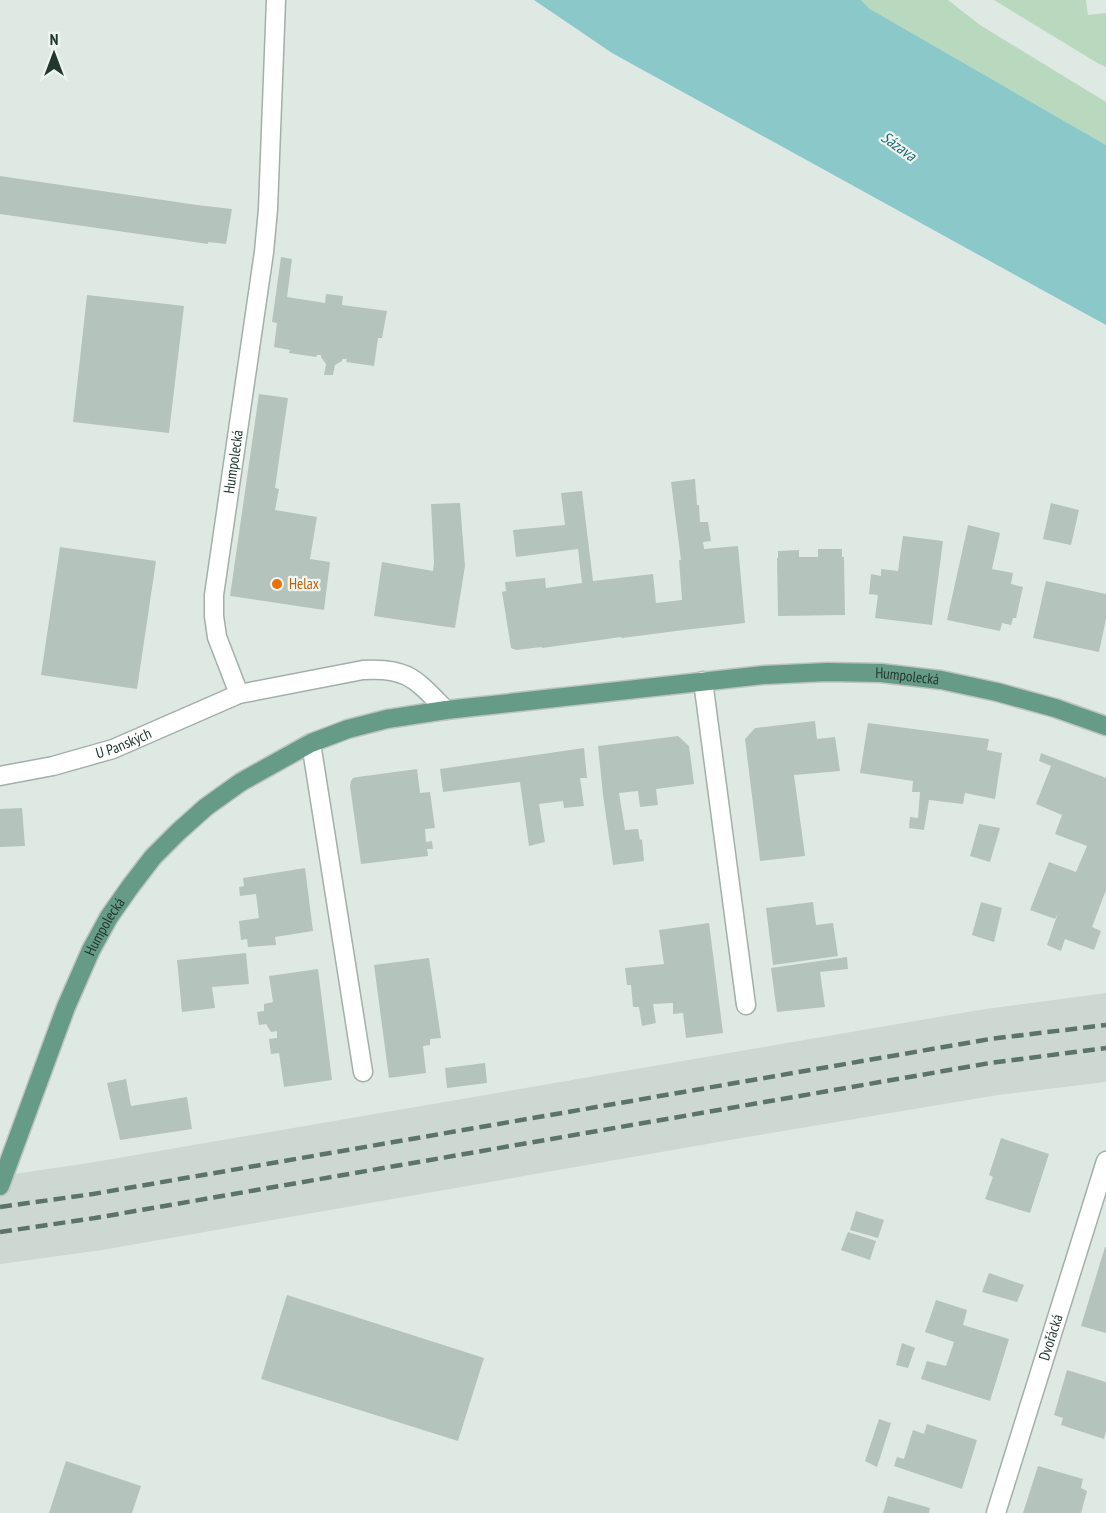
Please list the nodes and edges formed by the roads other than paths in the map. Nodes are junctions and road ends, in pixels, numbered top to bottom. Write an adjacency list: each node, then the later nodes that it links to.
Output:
1 (276, 0): 3 (street, Humpolecká)
2 (703, 681): 4 (main road, Humpolecká); 5 (main road, Humpolecká); 8 (street)
3 (239, 694): 4 (street); 7 (street, U Panských)
4 (446, 710): 6 (main road, Humpolecká)
5 (1106, 726)
6 (311, 743): 9 (street); 11 (main road, Humpolecká)
7 (0, 776)
8 (746, 1005)
9 (363, 1072)
10 (1106, 1161): 12 (street, Dvořácká)
11 (0, 1186)
12 (996, 1513)

